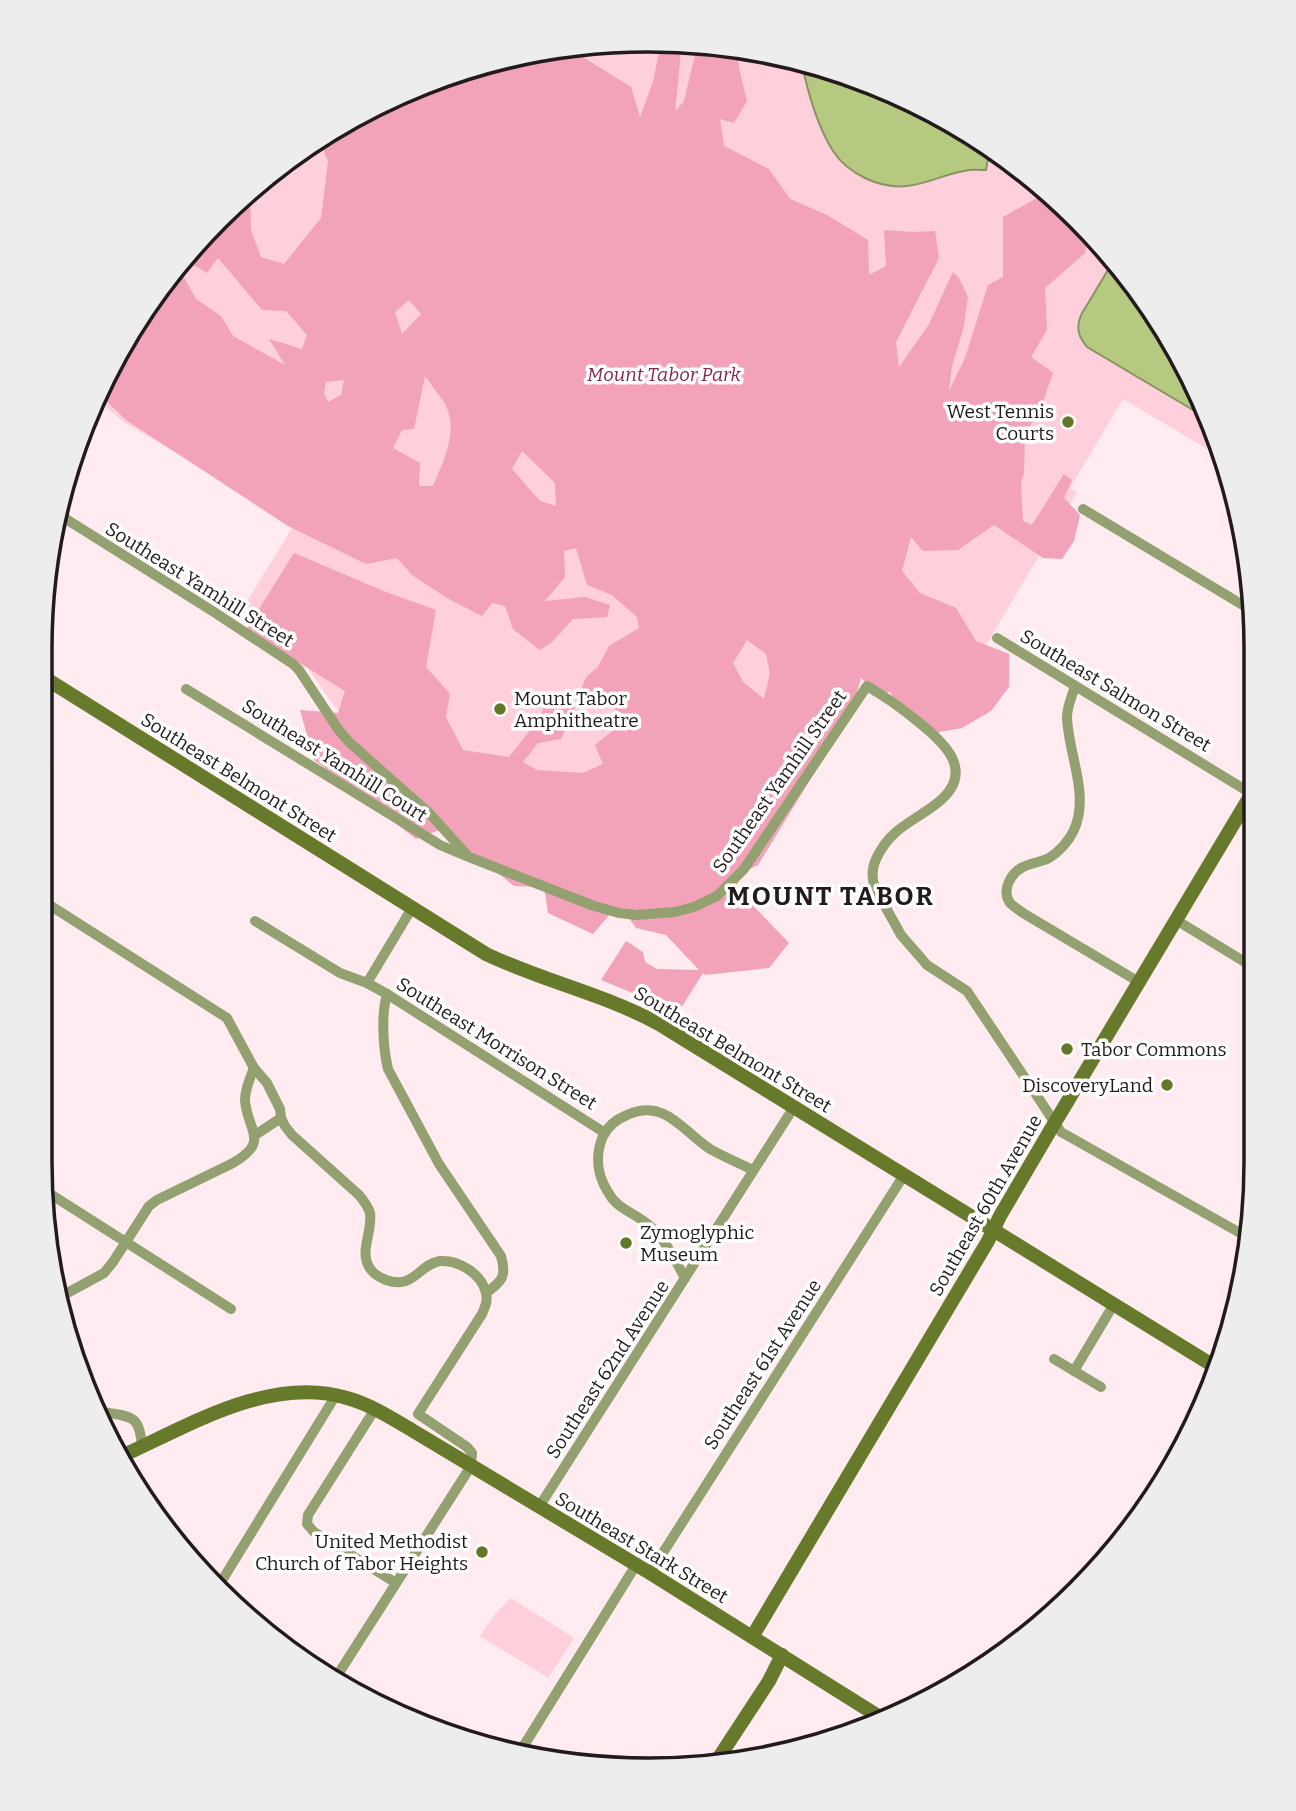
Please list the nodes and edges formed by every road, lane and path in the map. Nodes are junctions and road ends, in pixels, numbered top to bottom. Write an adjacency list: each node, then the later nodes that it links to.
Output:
1 (1083, 509): 3 (street)
2 (66, 523): 10 (street, Southeast Yamhill Street)
3 (1242, 604)
4 (997, 638): 6 (street, Southeast Salmon Street)
5 (52, 682): 12 (street, Southeast Belmont Street)
6 (1075, 686): 8 (street, Southeast Salmon Street); 16 (street)
7 (186, 688): 10 (street, Southeast Yamhill Court)
8 (1244, 788)
9 (1244, 806): 13 (street, Southeast 60th Avenue)
10 (468, 857): 22 (street, Southeast Yamhill Street)
11 (52, 907): 19 (street)
12 (412, 908): 17 (street); 20 (street, Southeast Belmont Street)
13 (1176, 920): 15 (street); 16 (street, Southeast 60th Avenue)
14 (255, 921): 17 (street, Southeast Morrison Street)
15 (1244, 962)
16 (1139, 982): 22 (street, Southeast 60th Avenue)
17 (366, 983): 18 (street, Southeast Morrison Street)
18 (387, 994): 23 (street, Southeast Morrison Street); 33 (street)
19 (254, 1068): 21 (street); 24 (street)
20 (794, 1107): 25 (street, Southeast 62nd Avenue); 26 (street, Southeast Belmont Street)
21 (281, 1118): 24 (street); 33 (street)
22 (1054, 1124): 28 (street, Southeast 60th Avenue); 29 (street, Southeast Yamhill Street)
23 (605, 1133): 25 (street, Southeast Morrison Street); 31 (street)
24 (255, 1135): 30 (street)
25 (753, 1170): 31 (street, Southeast 62nd Avenue)
26 (904, 1175): 28 (street, Southeast Belmont Street); 48 (street, Southeast 61st Avenue)
27 (54, 1196): 30 (street)
28 (993, 1230): 34 (street, Southeast Belmont Street); 51 (street, Southeast 60th Avenue)
29 (1239, 1232)
30 (126, 1242): 32 (street); 35 (street)
31 (685, 1278): 46 (street, Southeast 62nd Avenue)
32 (67, 1293)
33 (486, 1293): 45 (street)
34 (1114, 1304): 37 (street, Southeast Belmont Street); 38 (street)
35 (231, 1309)
36 (1054, 1359): 38 (street)
37 (1209, 1363)
38 (1074, 1371): 39 (street)
39 (1101, 1387)
40 (336, 1395): 41 (street, Southeast Stark Street); 43 (street, Southeast Stark Street); 49 (street)
41 (375, 1409): 45 (street, Southeast Stark Street); 50 (street)
42 (108, 1413): 43 (street)
43 (142, 1447): 44 (street, Southeast Stark Street)
44 (128, 1453)
45 (471, 1466): 46 (street, Southeast Stark Street); 50 (street)
46 (539, 1507): 47 (street, Southeast Stark Street)
47 (636, 1565): 48 (street, Southeast Stark Street); 55 (street)
48 (650, 1573): 51 (street, Southeast Stark Street)
49 (223, 1579)
50 (396, 1583): 53 (street)
51 (752, 1637): 52 (street, Southeast Stark Street)
52 (782, 1656): 54 (street, Southeast Stark Street); 56 (street)
53 (339, 1672)
54 (874, 1714)
55 (523, 1745)
56 (722, 1753)

